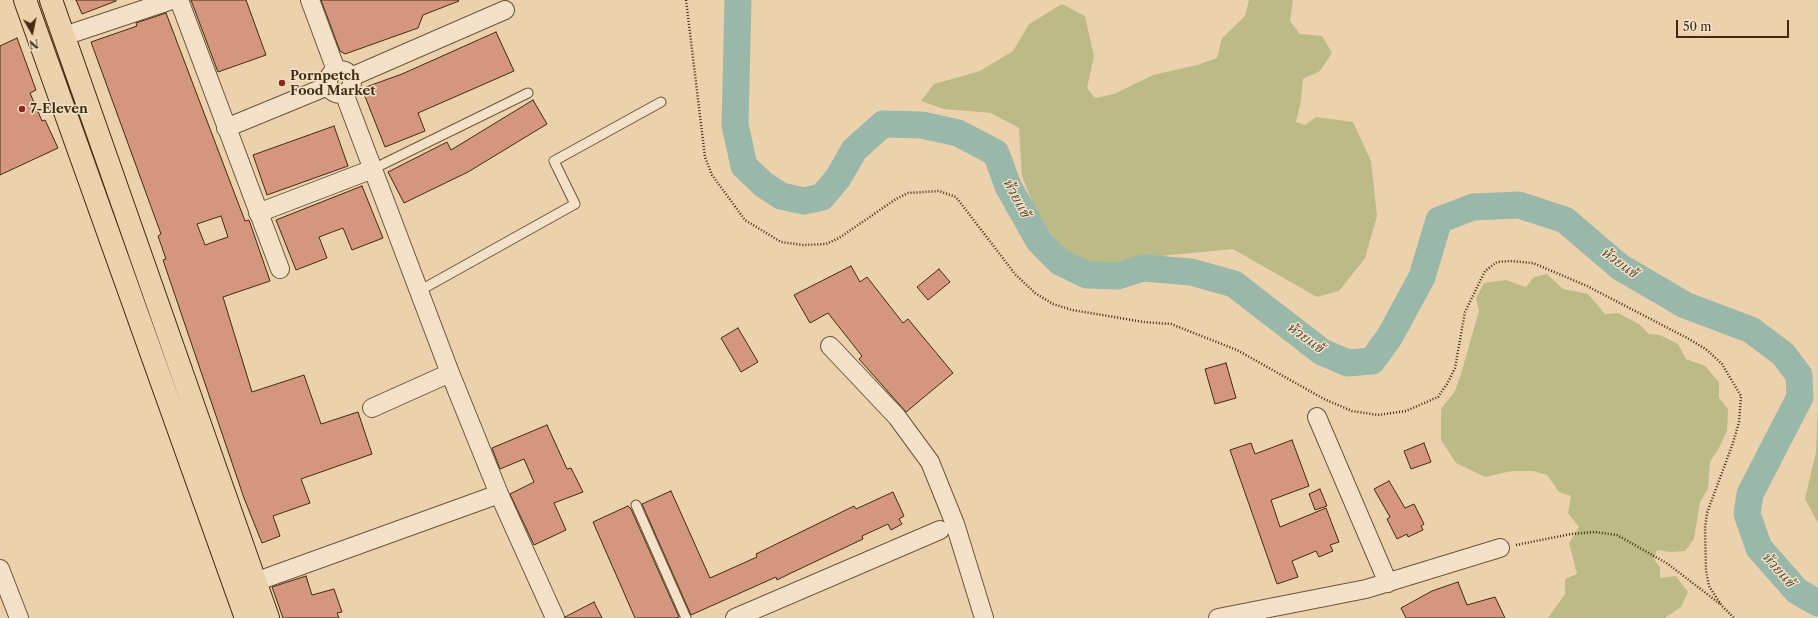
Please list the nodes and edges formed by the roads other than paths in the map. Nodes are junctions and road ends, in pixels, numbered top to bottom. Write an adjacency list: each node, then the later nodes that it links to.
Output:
1 (25, 0): 28 (main road)
2 (51, 0): 7 (main road)
3 (172, 0): 7 (street)
4 (179, 0): 11 (street)
5 (310, 0): 8 (street)
6 (505, 10): 8 (street)
7 (64, 36): 25 (main road)
8 (340, 82): 11 (street); 12 (street)
9 (528, 93): 12 (lane)
10 (662, 102): 15 (lane)
11 (226, 128): 13 (street)
12 (373, 169): 13 (street); 15 (street)
13 (258, 213): 14 (street)
14 (280, 270)
15 (419, 291): 17 (street)
16 (830, 346): 33 (street)
17 (450, 373): 18 (street); 20 (street)
18 (372, 408)
19 (1317, 417): 26 (street)
20 (499, 494): 25 (street); 30 (street)
21 (636, 505): 31 (lane)
22 (940, 530): 32 (street)
23 (1500, 548): 26 (street)
24 (0, 569): 27 (street)
25 (255, 582): 29 (main road)
26 (1388, 583): 34 (street)
27 (19, 618)
28 (246, 618)
29 (268, 618)
30 (555, 618)
31 (686, 618)
32 (735, 618)
33 (984, 618)
34 (1218, 618)

